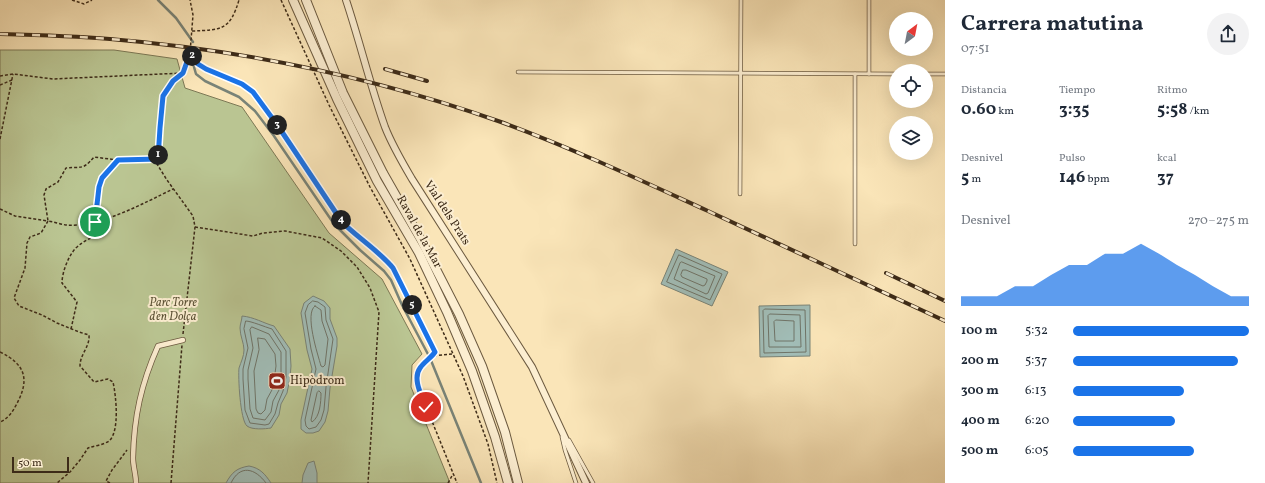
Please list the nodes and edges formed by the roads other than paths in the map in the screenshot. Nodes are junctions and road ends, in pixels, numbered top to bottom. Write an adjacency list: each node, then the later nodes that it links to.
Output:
1 (293, 0): 18 (street, Raval de la Mar)
2 (306, 0): 19 (street, Raval de la Mar)
3 (346, 0): 16 (street, Vial dels Prats)
4 (741, 0): 7 (lane)
5 (869, 0): 9 (lane)
6 (518, 72): 7 (lane)
7 (741, 73): 8 (lane); 13 (lane)
8 (855, 74): 9 (lane); 14 (lane)
9 (869, 74): 10 (lane)
10 (889, 74)
11 (933, 74): 12 (lane)
12 (945, 74)
13 (740, 194)
14 (855, 244)
15 (182, 340): 17 (street)
16 (560, 425): 20 (lane, Vial dels Prats); 21 (street, Vial dels Prats); 22 (lane, Vial dels Prats)
17 (136, 483)
18 (508, 483)
19 (518, 483)
20 (576, 483)
21 (586, 483)
22 (593, 483)

